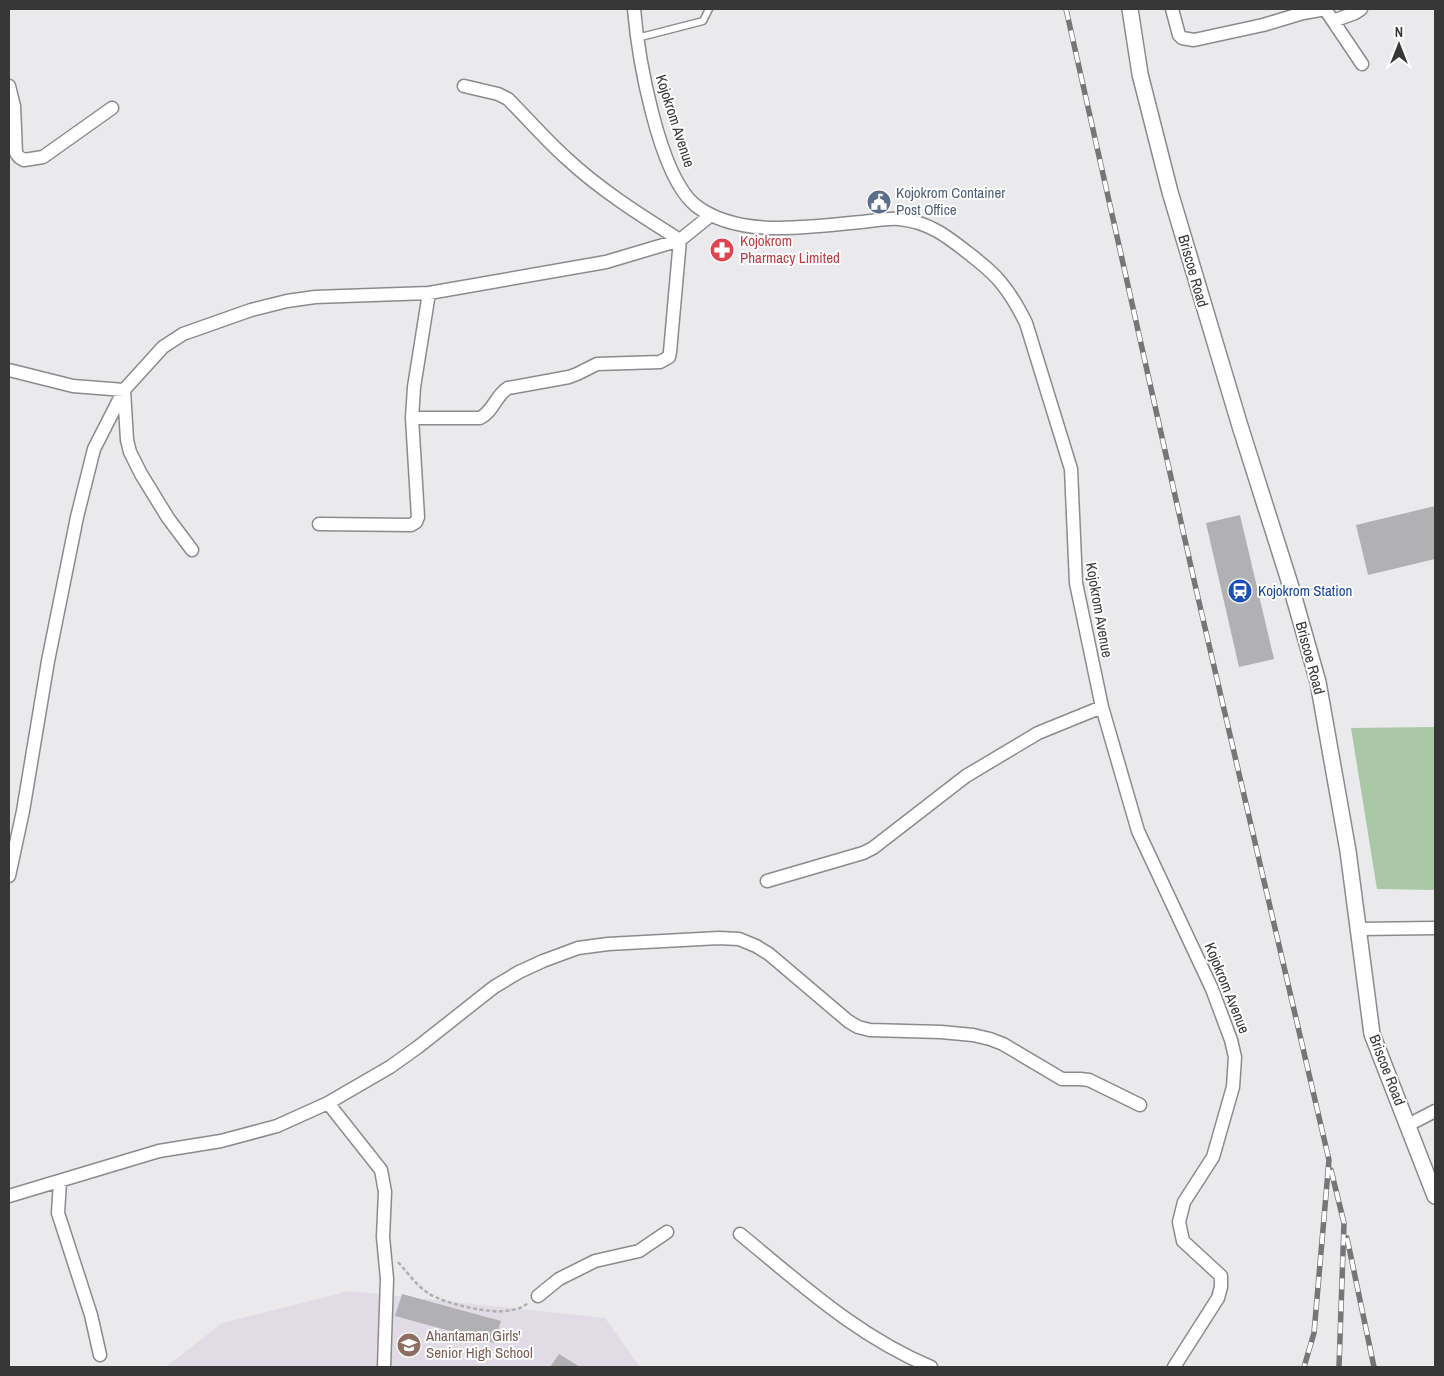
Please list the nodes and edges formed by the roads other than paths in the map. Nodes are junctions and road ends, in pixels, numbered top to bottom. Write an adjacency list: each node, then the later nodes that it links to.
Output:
1 (634, 9): 8 (street, Kojokrom Avenue)
2 (709, 9): 8 (lane)
3 (1130, 9): 25 (street, Briscoe Road)
4 (1172, 9): 5 (street)
5 (1326, 9): 7 (street)
6 (1361, 9): 7 (street)
7 (1333, 21): 9 (street)
8 (637, 38): 13 (street, Kojokrom Avenue)
9 (1362, 64)
10 (9, 86): 12 (street)
11 (464, 86): 14 (street)
12 (112, 108)
13 (711, 215): 14 (street); 21 (street, Kojokrom Avenue)
14 (680, 240): 15 (street); 18 (street)
15 (428, 293): 17 (street); 18 (street)
16 (9, 370): 17 (street)
17 (124, 390): 20 (street); 22 (street)
18 (412, 418): 19 (street)
19 (319, 524)
20 (192, 550)
21 (1102, 707): 23 (street); 39 (street, Kojokrom Avenue)
22 (9, 876)
23 (767, 881)
24 (1435, 928): 25 (street)
25 (1358, 929): 29 (street, Briscoe Road)
26 (328, 1103): 27 (street); 30 (street); 38 (street)
27 (1140, 1105)
28 (1435, 1111): 29 (street)
29 (1408, 1125): 32 (street, Briscoe Road)
30 (60, 1182): 31 (street); 36 (street)
31 (9, 1196)
32 (1435, 1196)
33 (667, 1232): 35 (street)
34 (740, 1234): 37 (street)
35 (538, 1296)
36 (100, 1355)
37 (926, 1366)
38 (384, 1367)
39 (1174, 1367)

